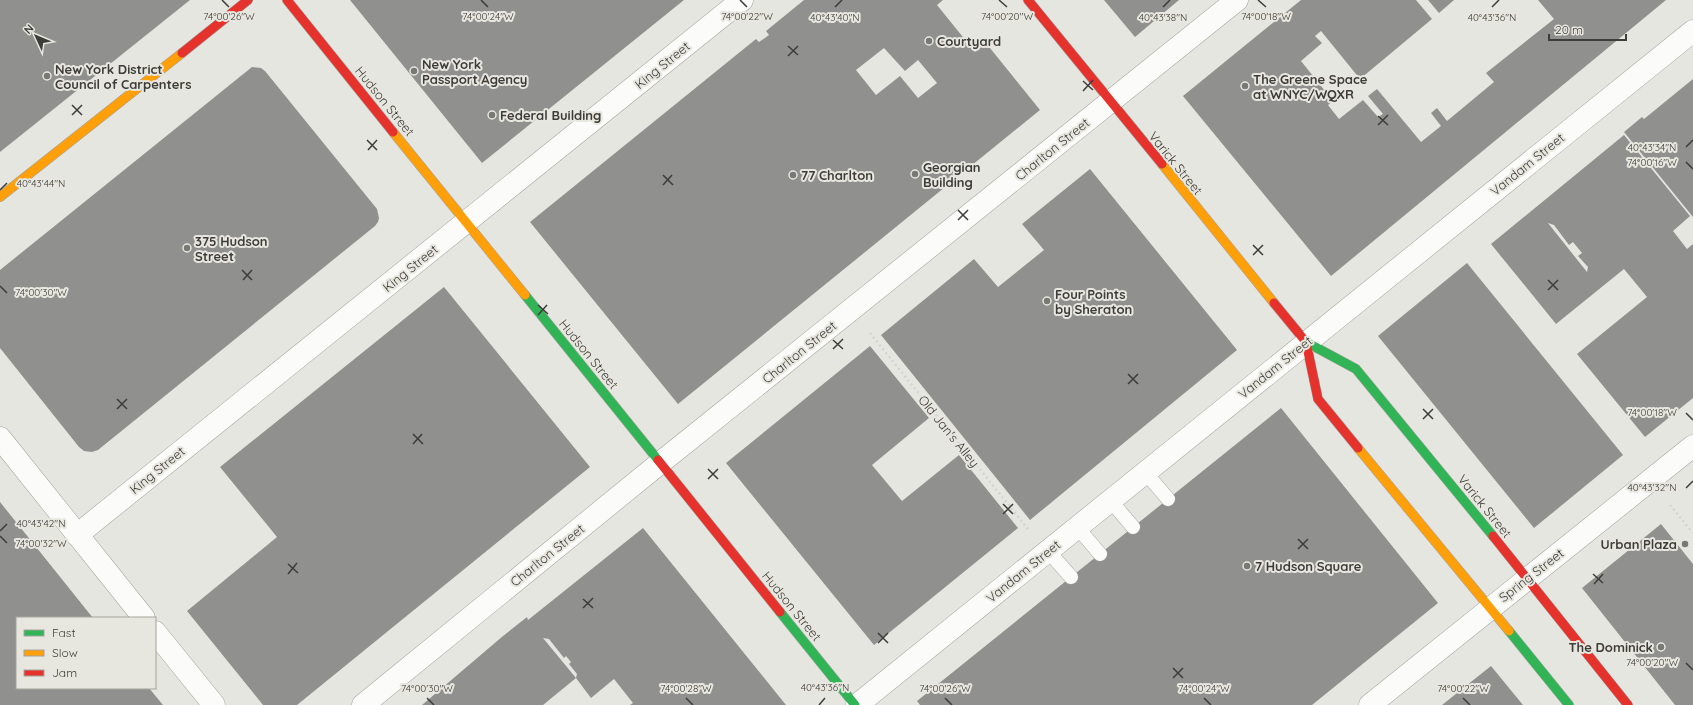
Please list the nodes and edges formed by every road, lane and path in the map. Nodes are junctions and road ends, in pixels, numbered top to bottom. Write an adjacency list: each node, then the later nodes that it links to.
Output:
1 (248, 0): 8 (main road)
2 (287, 0): 9 (main road, Hudson Street)
3 (742, 0): 9 (street, King Street)
4 (1028, 0): 7 (main road, Varick Street)
5 (1237, 0): 7 (street, Charlton Street)
6 (1693, 31): 11 (street, Vandam Street)
7 (1110, 102): 11 (main road, Varick Street); 14 (street, Charlton Street)
8 (0, 197)
9 (466, 222): 14 (main road, Hudson Street); 23 (street, King Street)
10 (870, 333): 21 (path, Old Jan's Alley)
11 (1306, 342): 15 (street, Vandam Street); 27 (main road, Varick Street); 28 (main road, Varick Street)
12 (0, 438): 23 (street)
13 (1693, 446): 27 (street, Spring Street)
14 (660, 463): 32 (street, Charlton Street); 33 (main road, Hudson Street)
15 (1145, 472): 16 (lane); 17 (street, Vandam Street)
16 (1168, 499)
17 (1110, 500): 19 (street, Vandam Street); 20 (lane)
18 (1670, 505): 22 (path)
19 (1077, 527): 24 (street, Vandam Street); 25 (lane)
20 (1133, 527)
21 (1028, 529)
22 (1693, 533)
23 (77, 534): 29 (street)
24 (1048, 551): 26 (lane); 33 (street, Vandam Street)
25 (1100, 554)
26 (1071, 577)
27 (1528, 579): 28 (street, Spring Street); 36 (main road, Varick Street)
28 (1490, 608): 34 (street, Spring Street); 35 (main road, Varick Street)
29 (143, 617)
30 (156, 633): 31 (street)
31 (214, 705)
32 (363, 705)
33 (856, 705)
34 (1370, 705)
35 (1569, 705)
36 (1628, 705)

